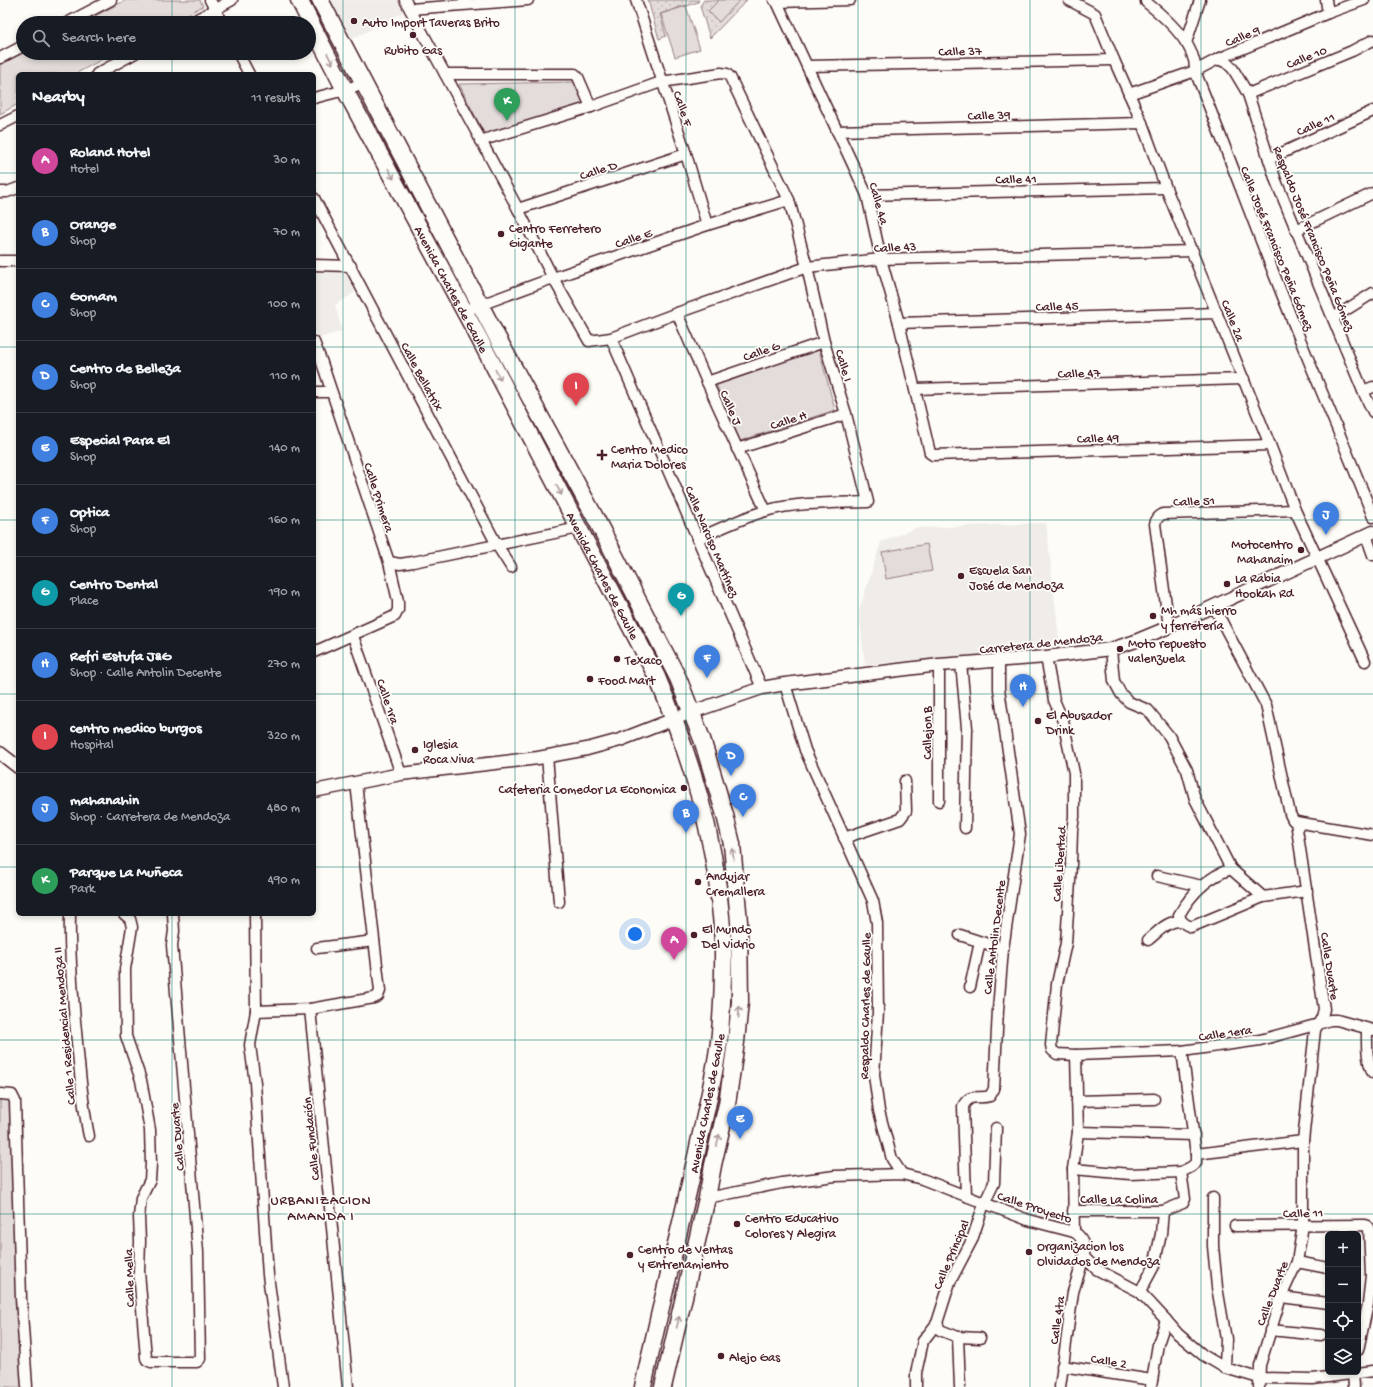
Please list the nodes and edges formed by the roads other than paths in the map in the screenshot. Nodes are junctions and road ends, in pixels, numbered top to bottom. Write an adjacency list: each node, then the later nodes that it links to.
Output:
1 (111, 0): 18 (street)
2 (232, 0): 16 (street)
3 (299, 0): 21 (main road, Avenida Charles de Gaulle, one-way to 21)
4 (320, 0): 37 (main road, Avenida Charles de Gaulle)
5 (528, 0): 14 (street)
6 (636, 0): 36 (street, Calle F)
7 (850, 0): 13 (street)
8 (1069, 0): 30 (street, Calle 2a)
9 (1146, 0): 24 (street, Calle José Francisco Peña Gómez)
10 (1200, 0): 24 (street)
11 (1326, 0): 17 (street)
12 (1364, 0): 17 (street, Calle 9)
13 (776, 1): 31 (street, Calle 4a)
14 (483, 2): 15 (street)
15 (408, 4): 35 (street, Calle 43)
16 (212, 5): 19 (street); 20 (street)
17 (1328, 13): 27 (street, Calle 9)
18 (80, 16)
19 (199, 16)
20 (218, 16)
21 (307, 16)
22 (316, 33): 38 (main road, Avenida Charles de Gaulle, one-way to 38)
23 (1373, 40): 40 (street, Calle 10)
24 (1186, 43): 32 (street, Calle José Francisco Peña Gómez)
25 (16, 50): 26 (street)
26 (0, 58)
27 (1218, 59): 32 (street, Calle 9); 40 (street, Respaldo José Francisco Peña Gómez)
28 (122, 60): 33 (street)
29 (242, 60): 34 (street)
30 (1114, 60): 31 (street, Calle 37); 39 (street, Calle 2a)
31 (808, 66): 47 (street, Calle 4a)
32 (1195, 71): 39 (street, Calle 9); 95 (street, Calle José Francisco Peña Gómez)
33 (101, 72)
34 (248, 72)
35 (445, 74): 42 (street); 48 (street, Calle 43)
36 (662, 82): 42 (street); 49 (street, Calle F); 56 (street, Calle I)
37 (363, 83): 38 (street); 70 (main road, Avenida Charles de Gaulle)
38 (345, 90): 41 (street); 71 (main road, Avenida Charles de Gaulle, one-way to 71)
39 (1129, 94): 45 (street, Calle 2a)
40 (1248, 94): 50 (street, Respaldo José Francisco Peña Gómez)
41 (316, 97)
42 (591, 107): 48 (street)
43 (1373, 111): 50 (street, Calle 11)
44 (16, 117): 46 (street)
45 (1142, 123): 47 (street, Calle 39); 51 (street, Calle 2a)
46 (0, 125)
47 (837, 131): 55 (street, Calle 4a)
48 (480, 141): 58 (street, Calle 43)
49 (686, 154): 58 (street, Calle D); 59 (street, Calle F)
50 (1268, 159): 60 (street, Respaldo José Francisco Peña Gómez)
51 (1166, 188): 55 (street, Calle 41); 61 (street, Calle 2a)
52 (16, 189): 53 (street)
53 (0, 192)
54 (1373, 193): 60 (street)
55 (867, 194): 62 (street, Calle 4a)
56 (789, 200): 59 (street, Calle E); 67 (street, Calle I)
57 (316, 202): 66 (street, Calle Bellatrix)
58 (518, 209): 68 (street, Calle 43)
59 (707, 225): 68 (street, Calle E)
60 (1296, 230): 74 (street, Respaldo José Francisco Peña Gómez)
61 (1192, 251): 62 (street, Calle 43); 73 (street, Calle 2a)
62 (881, 259): 67 (street, Calle 43); 75 (street, Calle 4a)
63 (0, 261): 64 (street)
64 (16, 261)
65 (316, 265): 66 (street)
66 (351, 266): 99 (street, Calle Bellatrix)
67 (807, 267): 72 (street, Calle 43); 79 (street, Calle I)
68 (553, 278): 70 (street, Calle E); 77 (street, Calle 43)
69 (1373, 293): 74 (street)
70 (480, 305): 71 (street, Calle E); 76 (main road, Avenida Charles de Gaulle)
71 (464, 311): 78 (main road, Avenida Charles de Gaulle)
72 (677, 312): 77 (street, Calle 43); 82 (street, Calle J)
73 (1217, 314): 75 (street, Calle 45); 81 (street, Calle 2a)
74 (1333, 318): 87 (street, Respaldo José Francisco Peña Gómez)
75 (899, 323): 84 (street, Calle 4a)
76 (496, 335): 78 (main road); 116 (main road, Avenida Charles de Gaulle)
77 (611, 338): 98 (street, Calle Narciso Martínez)
78 (480, 340): 96 (main road, Avenida Charles de Gaulle, one-way to 96)
79 (824, 342): 82 (street, Calle G); 89 (street, Calle I)
80 (316, 346): 86 (street, Calle Primera)
81 (1244, 379): 84 (street, Calle 47); 90 (street, Calle 2a)
82 (707, 382): 91 (street, Calle J)
83 (1373, 387): 87 (street)
84 (915, 389): 92 (street, Calle 4a)
85 (316, 392): 86 (street)
86 (331, 392): 102 (street, Calle Primera)
87 (1363, 392): 88 (street, Respaldo José Francisco Peña Gómez)
88 (1373, 412)
89 (846, 414): 91 (street, Calle H); 94 (street, Calle I)
90 (1270, 445): 92 (street, Calle 49); 93 (street, Calle 2a)
91 (737, 449): 94 (street, Calle J)
92 (929, 450)
93 (1295, 510): 101 (street, Calle 2a); 105 (street, Calle 51)
94 (766, 511): 98 (street, Calle I)
95 (1373, 517)
96 (579, 528): 99 (street); 117 (main road, Avenida Charles de Gaulle)
97 (1370, 533): 100 (street); 101 (street, Carretera de Mendoza)
98 (697, 539): 115 (street, Calle Narciso Martínez)
99 (497, 545): 102 (street); 103 (street, Calle Bellatrix)
100 (1373, 555)
101 (1317, 558): 104 (street, Carretera de Mendoza); 111 (street, Calle 2a)
102 (389, 562): 106 (street, Calle Primera)
103 (511, 567)
104 (1214, 607): 105 (street, Carretera de Mendoza); 126 (street, Calle Duarte)
105 (1169, 627): 107 (street, Carretera de Mendoza)
106 (353, 636): 108 (street, Calle Primera); 121 (street, Calle 1ra)
107 (1111, 649): 109 (street, Carretera de Mendoza); 130 (street)
108 (316, 651)
109 (1046, 657): 110 (street, Carretera de Mendoza); 153 (street, Calle Libertad)
110 (999, 660): 112 (street, Carretera de Mendoza); 146 (street, Calle Antolin Decente)
111 (1365, 661)
112 (960, 663): 113 (street, Carretera de Mendoza); 127 (street)
113 (939, 665): 114 (street, Carretera de Mendoza); 125 (street, Callejon B)
114 (785, 684): 115 (street, Carretera de Mendoza); 129 (street, Respaldo Charles de Gaulle)
115 (762, 688): 116 (street, Carretera de Mendoza)
116 (692, 712): 117 (street, Carretera de Mendoza); 165 (main road, Avenida Charles de Gaulle, one-way to 116)
117 (674, 718): 119 (street, Carretera de Mendoza); 164 (main road, Avenida Charles de Gaulle)
118 (0, 753): 120 (street)
119 (547, 756): 121 (street, Carretera de Mendoza); 135 (street)
120 (16, 766)
121 (401, 774): 123 (street, Carretera de Mendoza)
122 (905, 781): 129 (street)
123 (356, 783): 124 (street, Carretera de Mendoza); 143 (street)
124 (316, 791)
125 (939, 801)
126 (1296, 822): 128 (street); 133 (street, Calle Duarte)
127 (965, 828)
128 (1373, 835)
129 (844, 838): 168 (street, Respaldo Charles de Gaulle)
130 (1231, 869): 132 (street); 134 (street)
131 (1157, 876): 132 (street)
132 (1202, 886): 140 (street)
133 (1306, 891): 134 (street); 150 (street, Calle Duarte)
134 (1263, 897): 140 (street)
135 (559, 902)
136 (70, 916): 161 (street, Calle 1 Residencial Mendoza II)
137 (126, 916): 193 (street, Calle Mella)
138 (173, 916): 193 (street, Calle Duarte)
139 (255, 916): 149 (street)
140 (1181, 921): 142 (street)
141 (960, 935): 144 (street)
142 (1148, 940)
143 (374, 941): 145 (street); 148 (street)
144 (980, 942): 146 (street); 147 (street)
145 (317, 948)
146 (1003, 949): 169 (street, Calle Antolin Decente)
147 (970, 987)
148 (310, 1008): 149 (street); 204 (street, Calle Fundación)
149 (256, 1011): 203 (street)
150 (1319, 1024): 151 (street, Calle 1era); 152 (street, Calle 1era); 162 (street, Calle Duarte)
151 (1370, 1029): 154 (street)
152 (1182, 1051): 153 (street, Calle 1era); 160 (street)
153 (1076, 1055): 157 (street)
154 (1373, 1073)
155 (0, 1094): 202 (street)
156 (1154, 1099): 157 (street)
157 (1077, 1101): 159 (street)
158 (996, 1128): 172 (street, Calle Principal)
159 (1078, 1132): 160 (street); 166 (street)
160 (1194, 1135): 163 (street)
161 (89, 1136)
162 (1303, 1142): 163 (street); 175 (street, Calle Duarte)
163 (1196, 1154): 167 (street)
164 (695, 1160): 165 (main road); 190 (main road, Avenida Charles de Gaulle)
165 (712, 1164): 170 (main road, Avenida Charles de Gaulle)
166 (1073, 1169): 167 (street); 173 (street)
167 (1182, 1172): 174 (street, Calle La Colina)
168 (902, 1174): 169 (street, Calle Proyecto); 170 (street, Calle Proyecto)
169 (966, 1196): 172 (street, Calle Proyecto)
170 (707, 1198): 192 (main road, Avenida Charles de Gaulle, one-way to 170)
171 (1214, 1198): 195 (street)
172 (984, 1204): 177 (street, Calle Proyecto); 185 (street, Calle Principal)
173 (1073, 1211): 174 (street, Calle La Colina); 177 (street)
174 (1163, 1211): 181 (street)
175 (1303, 1225): 176 (street, Calle 11); 179 (street, Calle Duarte); 191 (street, Calle 11)
176 (1235, 1226)
177 (1074, 1232): 178 (street, Calle Proyecto)
178 (1084, 1257): 181 (street); 194 (street, Calle 4ta)
179 (1297, 1262): 180 (street); 182 (street, Calle Duarte)
180 (1325, 1267)
181 (1140, 1292): 184 (street)
182 (1281, 1297): 183 (street); 186 (street, Calle Duarte)
183 (1325, 1303)
184 (1166, 1320): 195 (street); 201 (street)
185 (937, 1323): 188 (street); 207 (street, Calle Principal)
186 (1270, 1330): 187 (street); 200 (street, Calle Duarte)
187 (1321, 1335)
188 (958, 1337): 189 (street); 208 (street)
189 (980, 1338)
190 (654, 1339): 192 (main road); 205 (main road, Avenida Charles de Gaulle)
191 (1360, 1339)
192 (674, 1342): 206 (main road, Avenida Charles de Gaulle)
193 (146, 1358)
194 (1062, 1366): 201 (street, Calle 2); 209 (street, Calle 4ta)
195 (1225, 1368): 200 (street)
196 (1373, 1371): 197 (street)
197 (1361, 1372)
198 (1342, 1375): 200 (street)
199 (1353, 1375): 210 (street)
200 (1259, 1382)
201 (1151, 1383)
202 (27, 1387)
203 (282, 1387)
204 (348, 1387)
205 (643, 1387)
206 (664, 1387)
207 (916, 1387)
208 (960, 1387)
209 (1060, 1387)
210 (1354, 1387)

